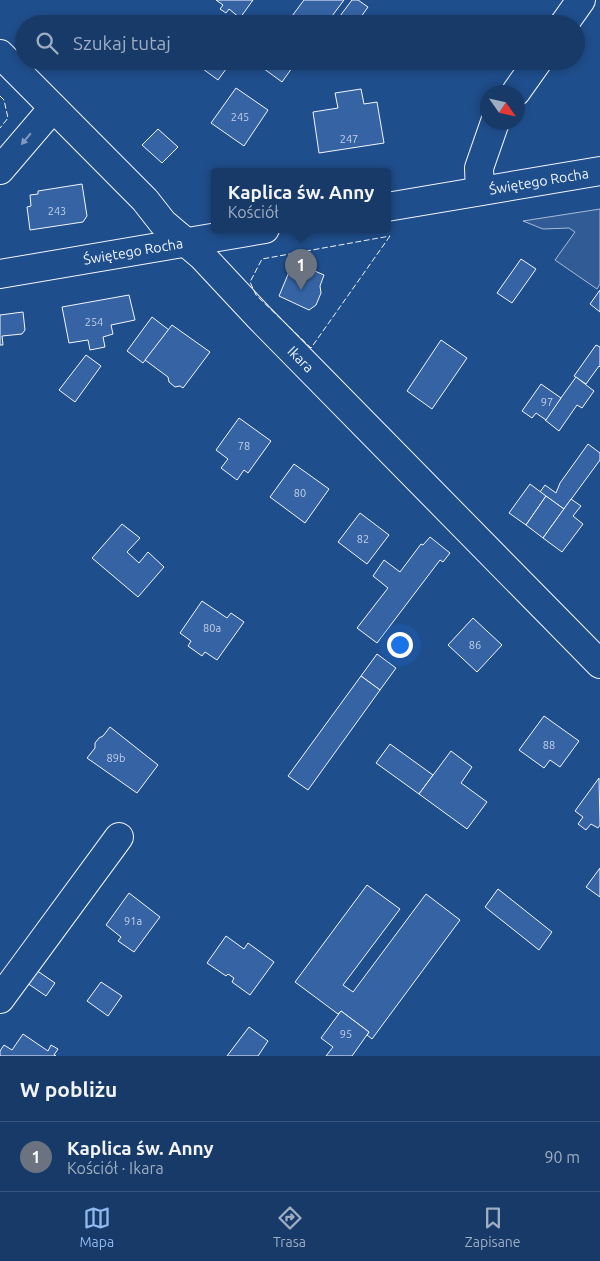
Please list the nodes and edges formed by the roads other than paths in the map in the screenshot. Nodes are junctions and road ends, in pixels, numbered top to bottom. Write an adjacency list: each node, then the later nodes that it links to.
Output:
1 (581, 0): 2 (street)
2 (570, 15)
3 (0, 54): 4 (street, Ikara)
4 (15, 69)
5 (16, 70): 8 (street, Ikara)
6 (532, 70): 7 (street)
7 (521, 85)
8 (53, 108): 10 (street, one-way to 10); 15 (street, Ikara)
9 (492, 130): 12 (street)
10 (0, 170)
11 (600, 171): 12 (street, Świętego Rocha)
12 (480, 191): 13 (street, Świętego Rocha)
13 (391, 206)
14 (240, 233): 15 (street, Świętego Rocha)
15 (185, 242): 16 (street, Świętego Rocha); 17 (street, Ikara)
16 (0, 274)
17 (600, 664)
18 (119, 837): 19 (street)
19 (0, 999)

